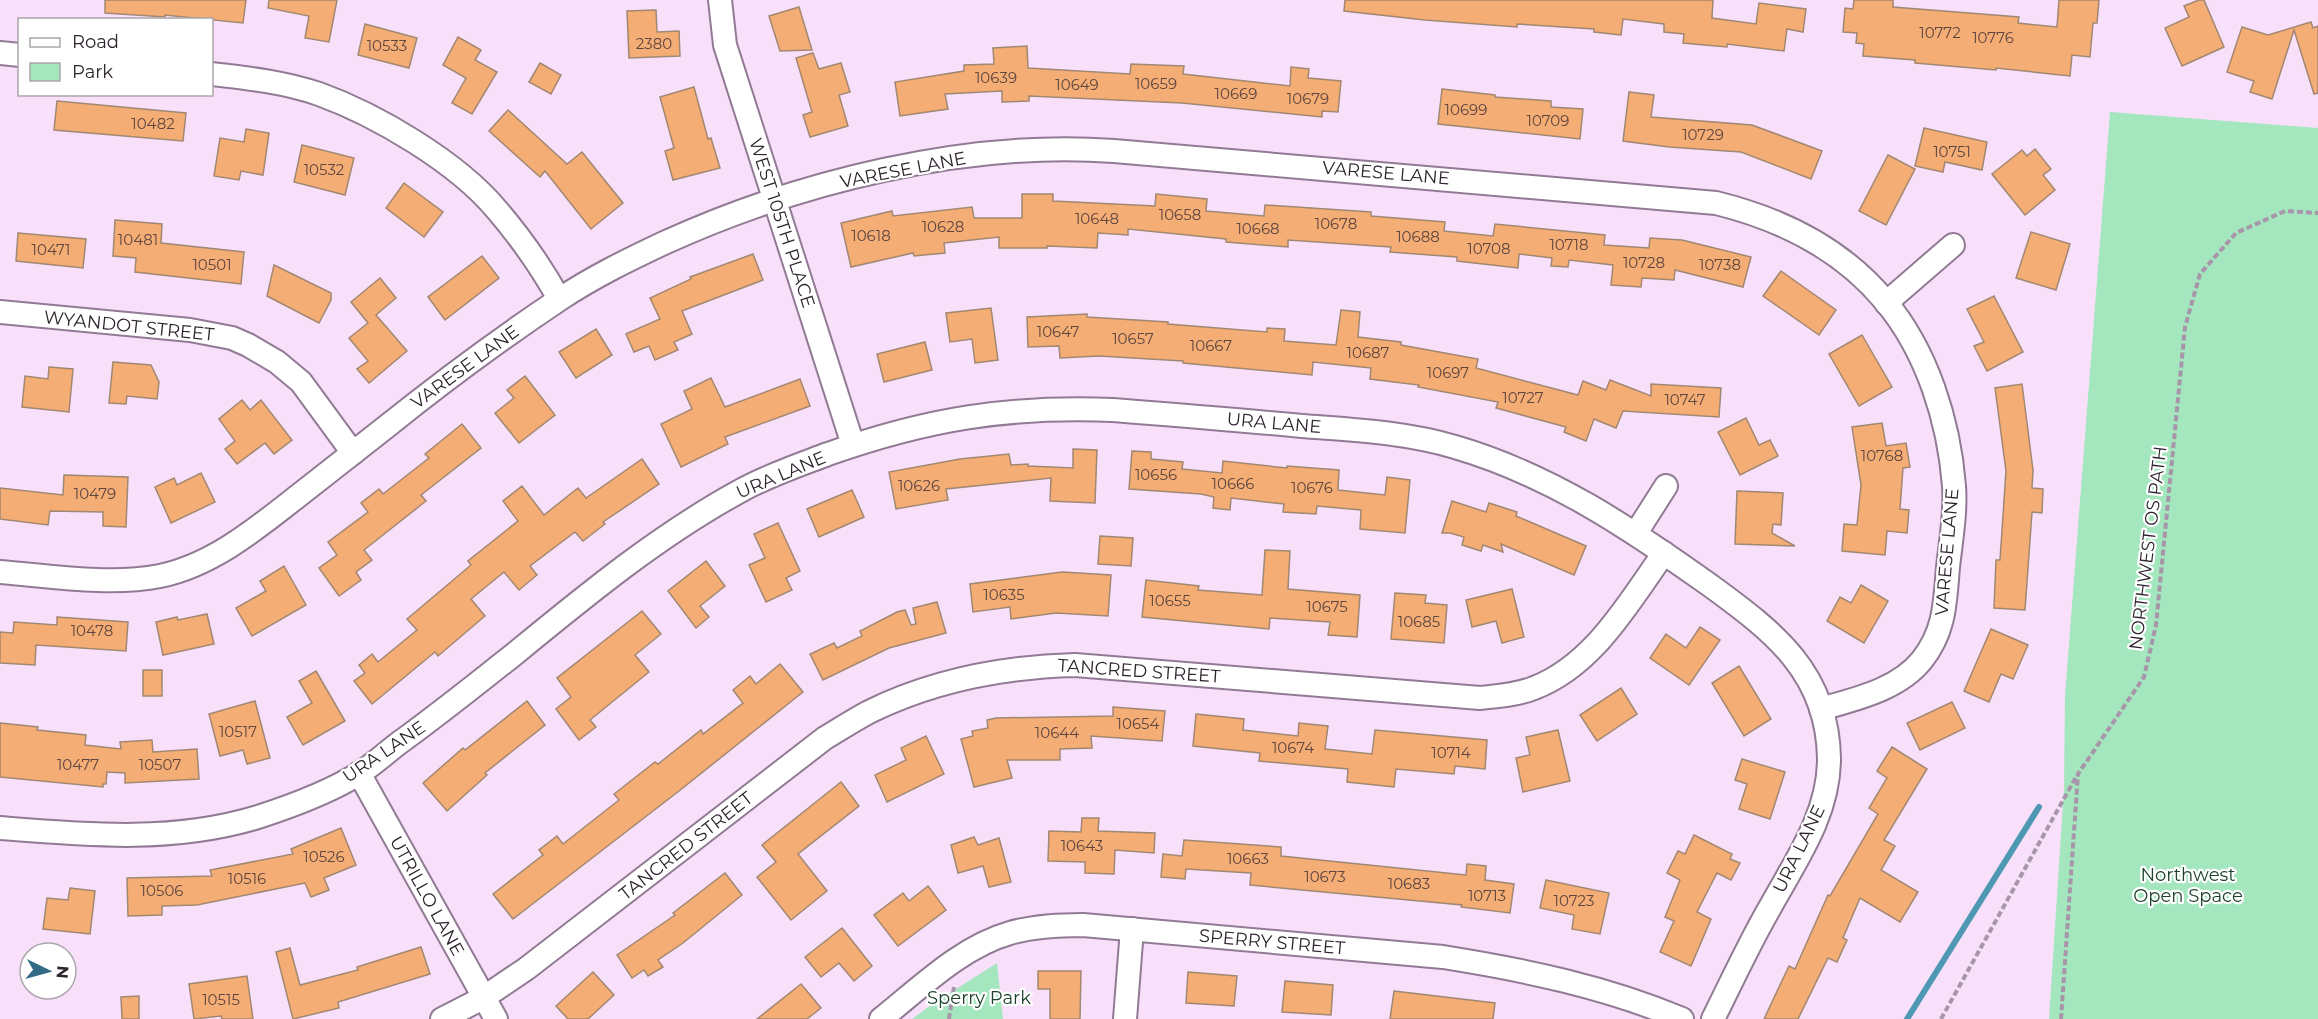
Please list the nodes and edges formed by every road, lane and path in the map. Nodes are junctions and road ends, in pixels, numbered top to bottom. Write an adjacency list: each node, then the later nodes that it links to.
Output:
1 (720, 0): 5 (street, WEST 105TH PLACE)
2 (0, 54): 3 (street)
3 (18, 55)
4 (213, 74): 8 (street)
5 (775, 200): 8 (street, VARESE LANE); 9 (street, VARESE LANE); 11 (street, WEST 105TH PLACE)
6 (2318, 213): 19 (path, NORTHWEST OS PATH)
7 (1953, 245): 9 (street)
8 (559, 299): 12 (street, VARESE LANE)
9 (1886, 303): 17 (street, VARESE LANE)
10 (0, 312): 12 (street, WYANDOT STREET)
11 (853, 445): 14 (street, URA LANE); 18 (street, URA LANE)
12 (353, 453): 16 (street, VARESE LANE)
13 (1666, 486): 14 (street)
14 (1636, 533): 15 (street, URA LANE)
15 (1664, 553): 17 (street, URA LANE); 22 (street, TANCRED STREET)
16 (0, 572)
17 (1821, 709): 28 (street, URA LANE)
18 (359, 773): 20 (street, URA LANE); 22 (street, UTRILLO LANE)
19 (2078, 774): 29 (path, NORTHWEST OS PATH); 30 (path)
20 (0, 828)
21 (1132, 929): 25 (street, SPERRY STREET); 26 (street); 27 (street, SPERRY STREET)
22 (483, 999): 23 (street, TANCRED STREET); 24 (street, UTRILLO LANE)
23 (442, 1019)
24 (496, 1019)
25 (881, 1019)
26 (1125, 1019)
27 (1682, 1019)
28 (1713, 1019)
29 (1941, 1019)
30 (2061, 1019)

